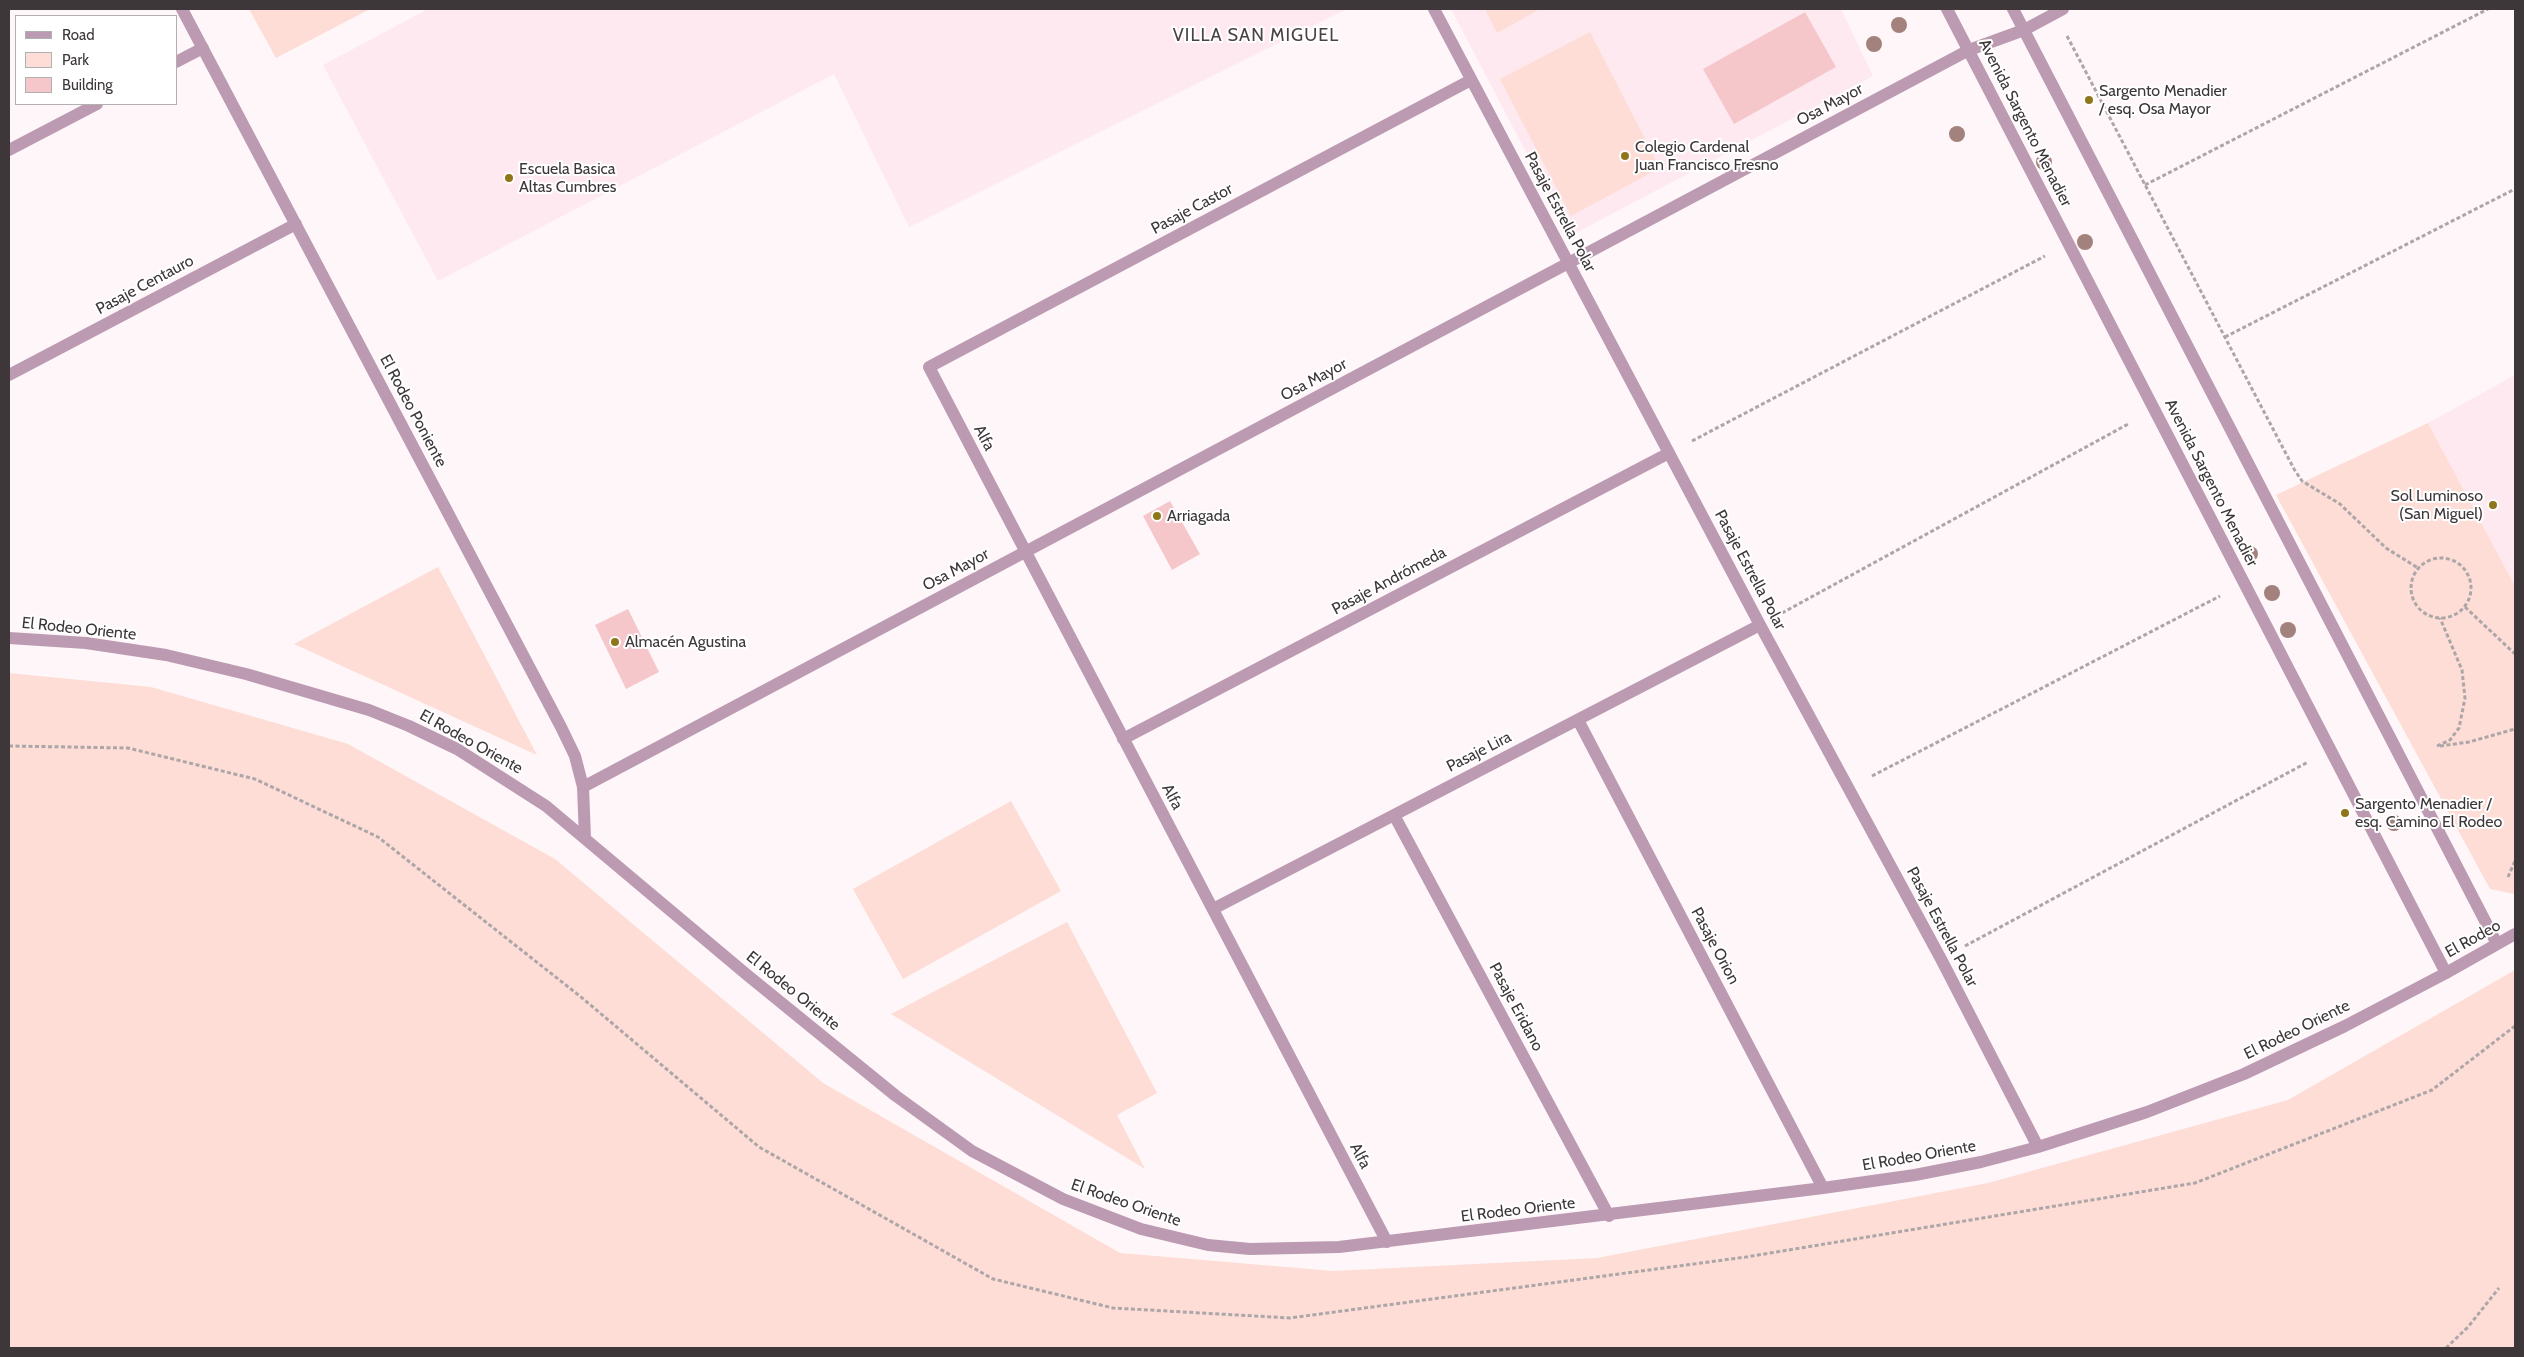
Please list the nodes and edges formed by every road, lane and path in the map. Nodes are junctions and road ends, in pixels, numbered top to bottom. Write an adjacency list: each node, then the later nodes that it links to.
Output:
1 (182, 9): 8 (street, El Rodeo Poniente)
2 (1434, 9): 11 (street, Pasaje Estrella Polar)
3 (1947, 9): 9 (street, Avenida Sargento Menadier)
4 (2013, 9): 7 (street)
5 (2488, 9): 14 (path)
6 (2059, 11): 7 (street, Osa Mayor); 14 (path)
7 (2024, 30): 9 (street, Osa Mayor); 45 (street)
8 (203, 48): 10 (street); 16 (street, El Rodeo Poniente)
9 (1969, 50): 17 (street, Avenida Sargento Menadier); 18 (street, Osa Mayor)
10 (178, 61)
11 (1471, 80): 18 (street, Pasaje Estrella Polar); 20 (street, Pasaje Castor)
12 (96, 105): 13 (street)
13 (9, 150)
14 (2145, 185): 19 (path)
15 (2515, 189): 19 (path)
16 (296, 224): 21 (street, Pasaje Centauro); 37 (street, El Rodeo Poniente)
17 (2069, 243): 22 (street, Avenida Sargento Menadier); 23 (path)
18 (1569, 263): 23 (street, Pasaje Estrella Polar); 24 (street, Osa Mayor)
19 (2225, 337): 25 (path)
20 (929, 367): 24 (street, Alfa)
21 (9, 375)
22 (2155, 409): 26 (street, Avenida Sargento Menadier); 29 (path)
23 (1669, 453): 29 (street, Pasaje Estrella Polar); 34 (street, Pasaje Andrómeda)
24 (1026, 552): 34 (street, Alfa); 37 (street, Osa Mayor)
25 (2418, 568): 27 (path); 28 (path)
26 (2245, 583): 36 (street, Avenida Sargento Menadier); 38 (path)
27 (2465, 607): 28 (path); 31 (path)
28 (2440, 618): 33 (path)
29 (1760, 625): 32 (street, Pasaje Lira); 38 (street, Pasaje Estrella Polar)
30 (9, 638): 40 (street, El Rodeo Oriente)
31 (2515, 654)
32 (1578, 720): 39 (street, Pasaje Lira); 50 (street, Pasaje Orion)
33 (2515, 729)
34 (1123, 739): 43 (street, Alfa)
35 (9, 746): 48 (path)
36 (2330, 750): 46 (path); 47 (street, Avenida Sargento Menadier)
37 (583, 787): 40 (street, El Rodeo Poniente)
38 (1849, 788): 46 (street, Pasaje Estrella Polar)
39 (1394, 815): 43 (street, Pasaje Lira); 51 (street, Pasaje Eridano)
40 (585, 838): 52 (street, El Rodeo Oriente)
41 (2515, 861): 42 (path)
42 (2508, 878)
43 (1213, 909): 52 (street, Alfa)
44 (2515, 934): 45 (street, El Rodeo)
45 (2497, 944): 47 (street, El Rodeo)
46 (1941, 959): 49 (street, Pasaje Estrella Polar)
47 (2446, 973): 49 (street, El Rodeo Oriente)
48 (2515, 1026)
49 (2038, 1147): 50 (street, El Rodeo Oriente)
50 (1823, 1188): 51 (street, El Rodeo Oriente)
51 (1608, 1216): 52 (street, El Rodeo Oriente)
52 (1387, 1242)
53 (2499, 1288): 54 (path)
54 (2446, 1348)

